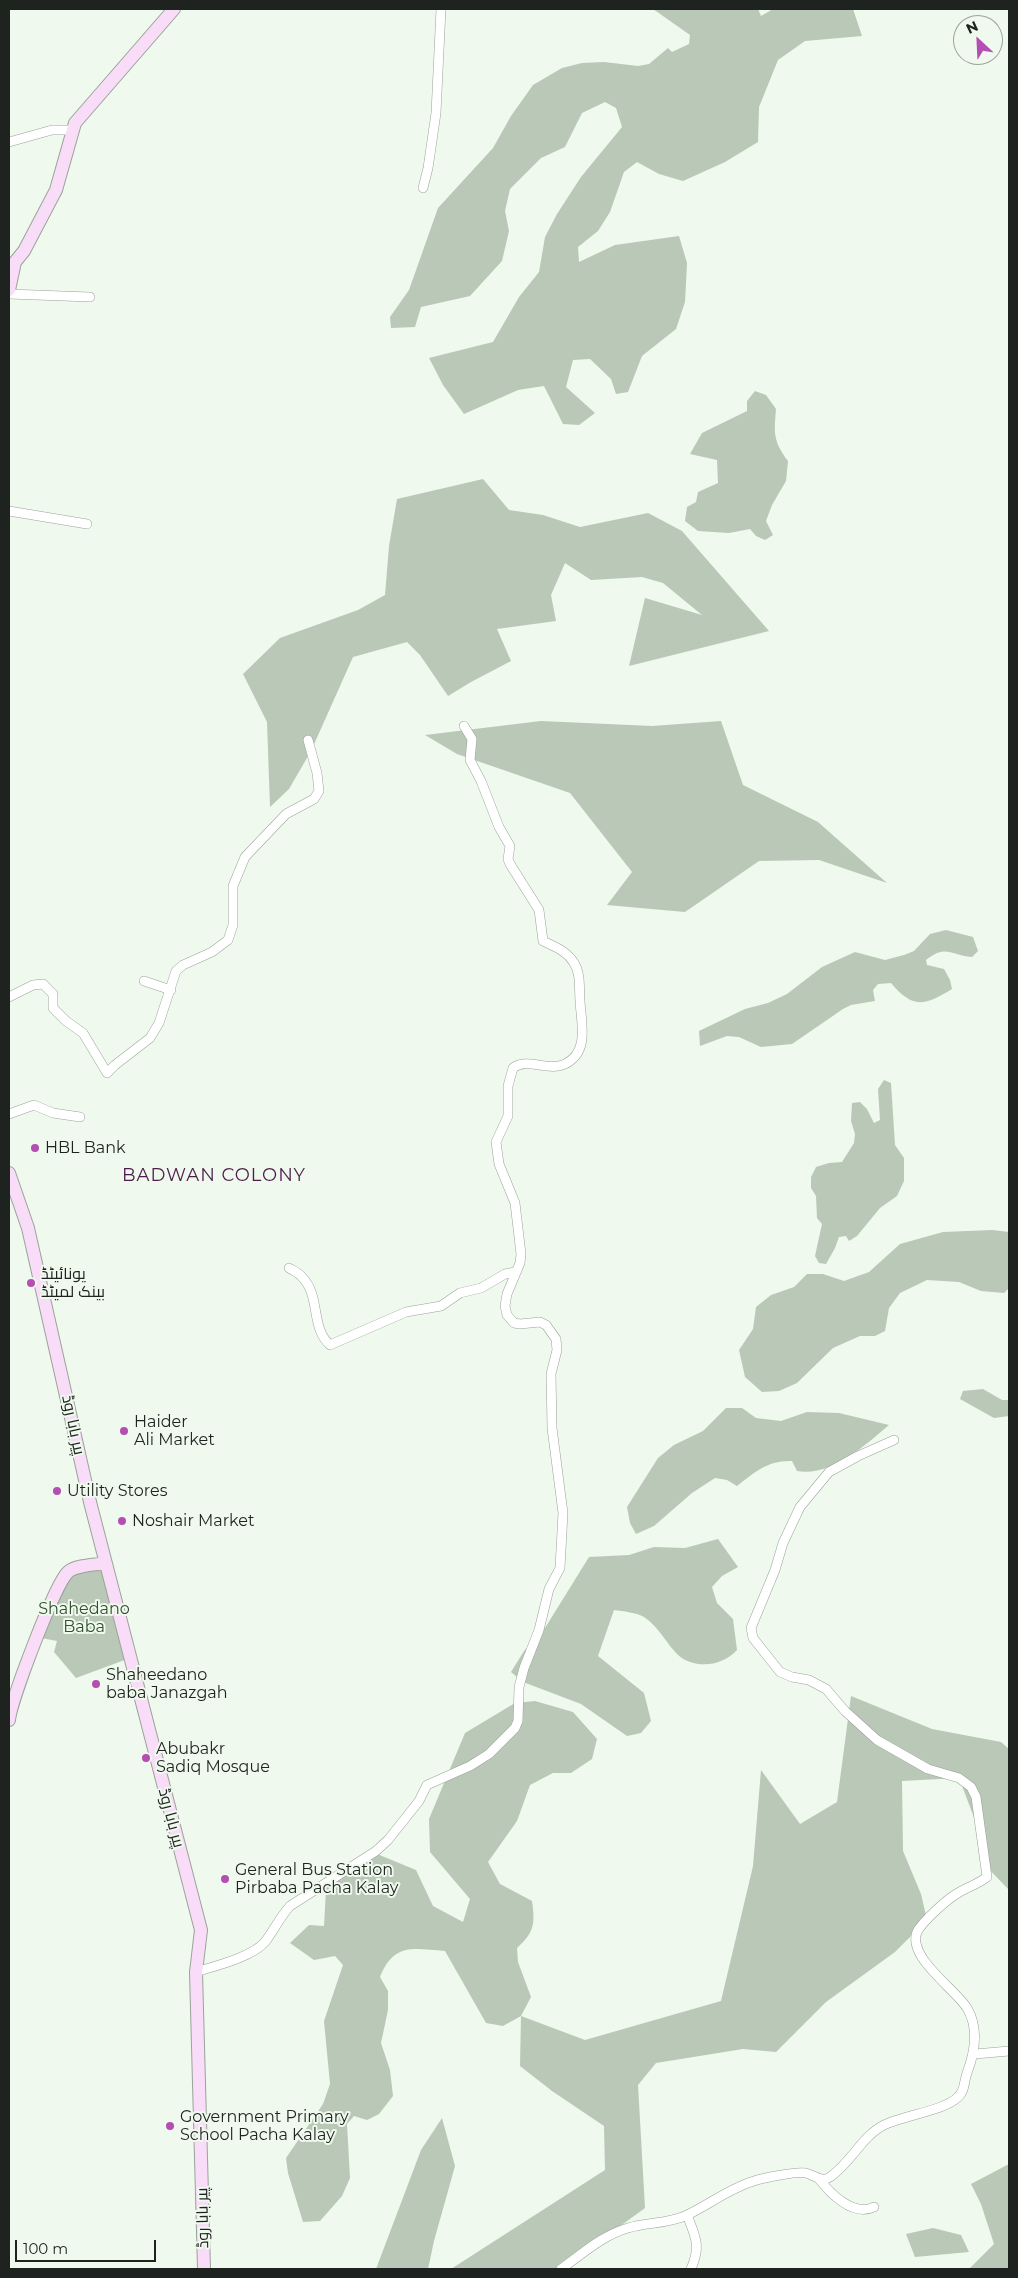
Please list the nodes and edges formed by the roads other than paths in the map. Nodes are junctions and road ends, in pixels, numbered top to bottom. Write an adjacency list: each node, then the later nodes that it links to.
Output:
1 (174, 9): 3 (main road)
2 (441, 9): 5 (street)
3 (73, 130): 4 (street); 6 (main road)
4 (9, 142)
5 (423, 188)
6 (9, 290)
7 (9, 294): 8 (street)
8 (90, 297)
9 (9, 510): 10 (street)
10 (87, 524)
11 (464, 726): 20 (street)
12 (308, 740): 14 (street)
13 (144, 982): 14 (street)
14 (171, 990): 15 (street)
15 (9, 997)
16 (9, 1114): 17 (street)
17 (80, 1117)
18 (10, 1179): 22 (main road, پیر بابا روڈ)
19 (290, 1268): 20 (street)
20 (515, 1272): 24 (street)
21 (894, 1440): 26 (street)
22 (105, 1563): 23 (main road); 24 (main road, پیر بابا روڈ)
23 (9, 1720)
24 (196, 1972): 30 (main road, پیر بابا روڈ)
25 (1009, 2051): 26 (street)
26 (975, 2054): 27 (street)
27 (818, 2178): 28 (street); 29 (street)
28 (874, 2207)
29 (687, 2215): 31 (street); 32 (street)
30 (204, 2269)
31 (561, 2269)
32 (690, 2269)

